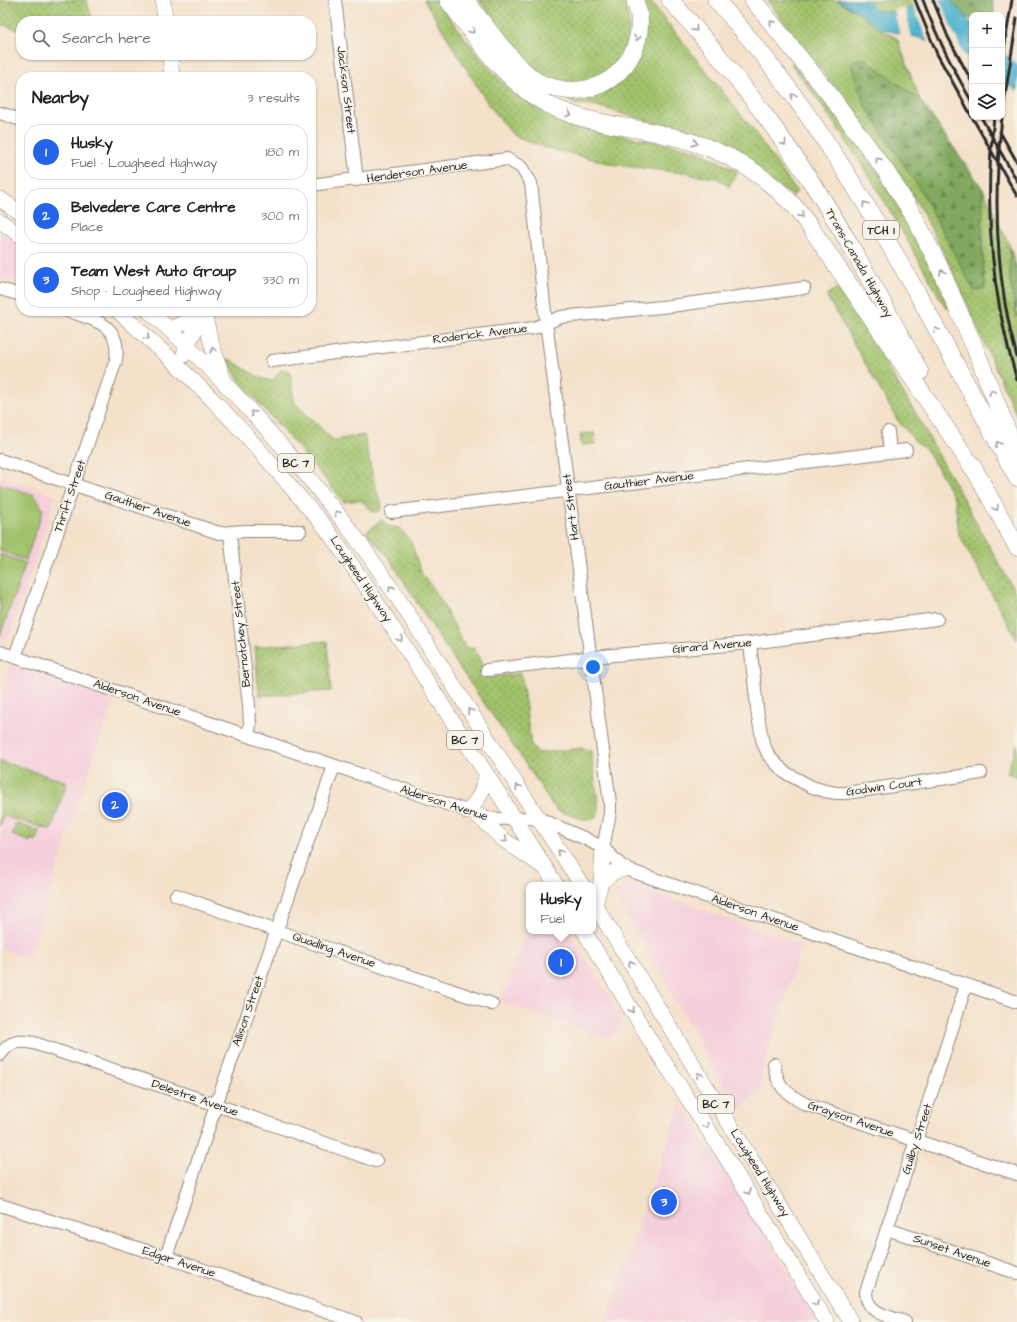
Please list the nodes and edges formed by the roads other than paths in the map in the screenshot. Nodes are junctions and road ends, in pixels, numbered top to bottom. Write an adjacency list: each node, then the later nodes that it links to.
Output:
1 (163, 0): 9 (main road)
2 (335, 0): 15 (street, Jackson Street)
3 (448, 0): 41 (highway, one-way to 41)
4 (465, 0): 5 (highway, one-way to 4)
5 (635, 0)
6 (670, 0): 41 (highway, Trans-Canada Highway / TCH 1, one-way to 41)
7 (716, 0): 42 (highway, TCH 1, one-way to 7)
8 (753, 0): 39 (highway, one-way to 8)
9 (165, 16)
10 (170, 60): 11 (main road)
11 (172, 72)
12 (0, 113): 13 (street)
13 (16, 118)
14 (521, 167): 15 (street, Henderson Avenue); 30 (street, Hart Street)
15 (357, 180): 16 (street, Henderson Avenue)
16 (316, 184)
17 (0, 198): 18 (main road)
18 (16, 209)
19 (0, 221): 20 (main road)
20 (16, 232)
21 (0, 288): 23 (street)
22 (804, 288): 30 (street, Roderick Avenue)
23 (16, 294)
24 (84, 316): 43 (street, Thrift Street)
25 (123, 316): 34 (main road, Lougheed Highway / BC 7, one-way to 34)
26 (155, 316): 31 (main road, Lougheed Highway / BC 7)
27 (190, 316): 31 (main road)
28 (198, 316): 32 (main road)
29 (205, 316): 35 (main road, one-way to 29)
30 (546, 322): 33 (street, Roderick Avenue); 44 (street, Hart Street)
31 (170, 330): 32 (main road, Lougheed Highway / BC 7)
32 (187, 346): 34 (main road); 35 (main road, Lougheed Highway / BC 7)
33 (272, 361)
34 (188, 375): 58 (main road, Lougheed Highway / BC 7, one-way to 58)
35 (226, 386): 60 (main road, Lougheed Highway / BC 7, one-way to 35)
36 (888, 432): 38 (street)
37 (906, 450): 38 (street, Gauthier Avenue)
38 (890, 452): 44 (street, Gauthier Avenue)
39 (1017, 454)
40 (0, 460): 43 (street, Gauthier Avenue)
41 (977, 474): 48 (highway, Trans-Canada Highway / TCH 1, one-way to 48)
42 (1017, 478)
43 (74, 484): 47 (street, Gauthier Avenue); 52 (street, Thrift Street)
44 (569, 491): 45 (street, Gauthier Avenue); 53 (street, Hart Street)
45 (391, 512)
46 (300, 531): 47 (street, Gauthier Avenue)
47 (230, 533): 55 (street, Bernatchey Street)
48 (1017, 547)
49 (937, 619): 50 (street, Girard Avenue)
50 (750, 643): 53 (street, Girard Avenue); 57 (street, Godwin Court)
51 (0, 652): 52 (street, Alderson Avenue)
52 (15, 657): 55 (street, Alderson Avenue)
53 (590, 657): 54 (street, Girard Avenue); 62 (street, Hart Street)
54 (487, 670)
55 (248, 736): 56 (street, Alderson Avenue)
56 (334, 766): 59 (street, Alderson Avenue); 71 (street, Allison Street)
57 (982, 773)
58 (487, 775): 59 (main road); 61 (main road, Lougheed Highway / BC 7)
59 (472, 813): 61 (street, Alderson Avenue); 63 (main road, one-way to 63)
60 (538, 818): 61 (street, Alderson Avenue); 62 (street, Alderson Avenue); 66 (main road, Lougheed Highway / BC 7, one-way to 60)
61 (514, 819): 63 (main road, Lougheed Highway / BC 7)
62 (603, 848): 64 (street, Alderson Avenue); 67 (main road)
63 (546, 869): 65 (main road, Lougheed Highway / BC 7)
64 (625, 869): 67 (main road); 73 (street, Alderson Avenue)
65 (554, 882)
66 (580, 882)
67 (601, 882): 69 (main road)
68 (176, 895): 71 (street, Quadling Avenue)
69 (596, 898)
70 (596, 907): 88 (main road, Lougheed Highway / BC 7, one-way to 70)
71 (277, 931): 75 (street, Quadling Avenue); 78 (street, Allison Street)
72 (586, 934): 87 (main road, Lougheed Highway / BC 7, one-way to 87)
73 (966, 985): 74 (street, Alderson Avenue); 79 (street, Guilby Street)
74 (1017, 1001)
75 (492, 1004)
76 (0, 1056): 78 (street, Delestre Avenue)
77 (774, 1064): 79 (street, Grayson Avenue)
78 (216, 1105): 80 (street, Delestre Avenue); 84 (street, Allison Street)
79 (916, 1141): 81 (street, Grayson Avenue); 83 (street, Guilby Street)
80 (376, 1161)
81 (1017, 1174)
82 (0, 1205): 84 (street, Edgar Avenue)
83 (887, 1229): 85 (street, Sunset Avenue); 89 (street, Guilby Street)
84 (166, 1257): 86 (street, Edgar Avenue)
85 (1017, 1273)
86 (356, 1322)
87 (827, 1322)
88 (851, 1322)
89 (906, 1322)

